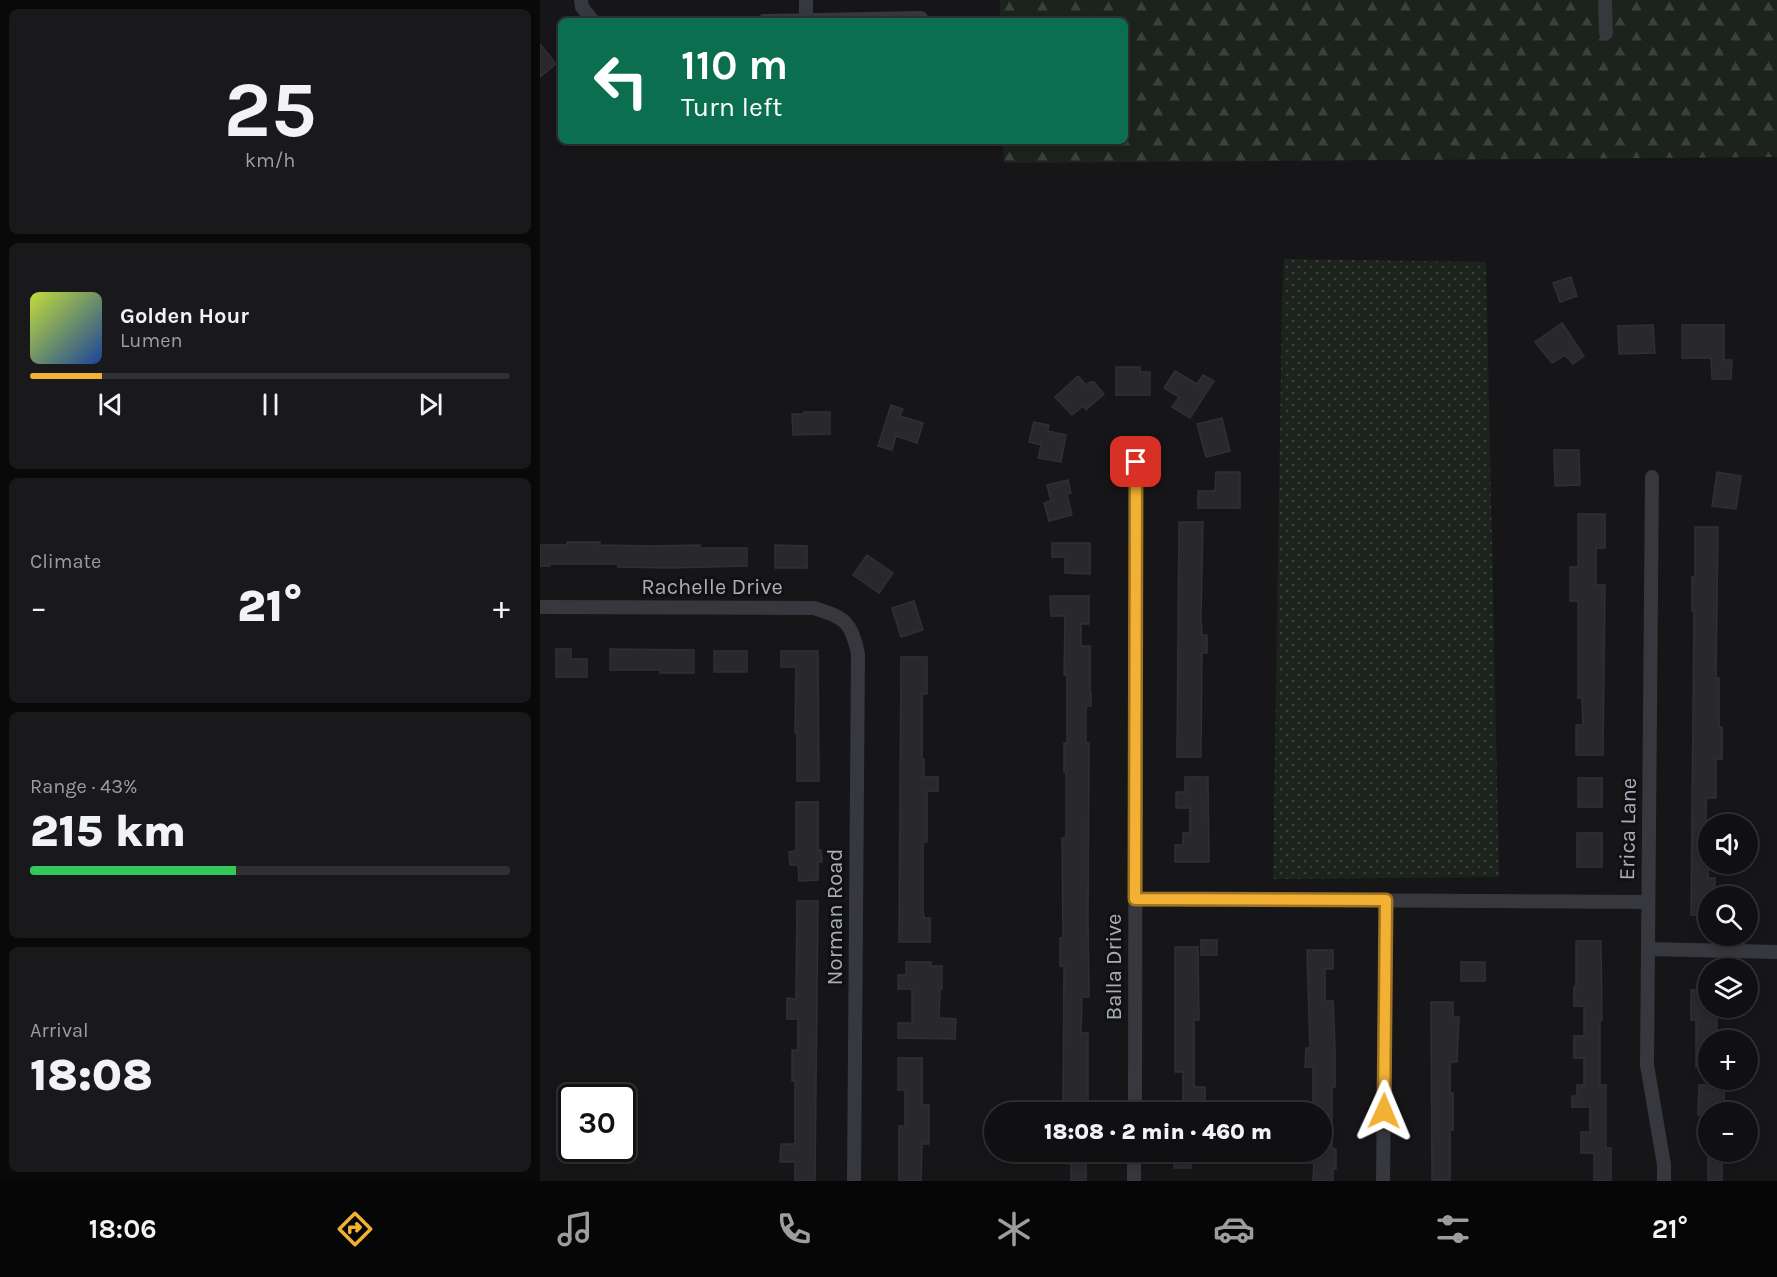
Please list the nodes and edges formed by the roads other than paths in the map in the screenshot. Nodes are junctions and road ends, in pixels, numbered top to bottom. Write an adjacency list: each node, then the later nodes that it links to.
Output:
1 (806, 0): 5 (street)
2 (1605, 0): 6 (street)
3 (581, 3): 4 (street)
4 (591, 18)
5 (806, 18)
6 (1606, 33)
7 (1136, 462): 11 (street, Balla Drive)
8 (1652, 477): 13 (street, Erica Lane)
9 (540, 607): 10 (street, Rachelle Drive)
10 (858, 654): 18 (street, Norman Road)
11 (1135, 899): 12 (street); 16 (street, Balla Drive)
12 (1386, 900): 13 (street); 20 (street)
13 (1648, 903): 14 (street, Erica Lane)
14 (1648, 949): 15 (street); 21 (street, Erica Lane)
15 (1777, 952)
16 (1135, 1102)
17 (1134, 1162): 19 (street)
18 (854, 1181)
19 (1134, 1181)
20 (1383, 1181)
21 (1664, 1181)

